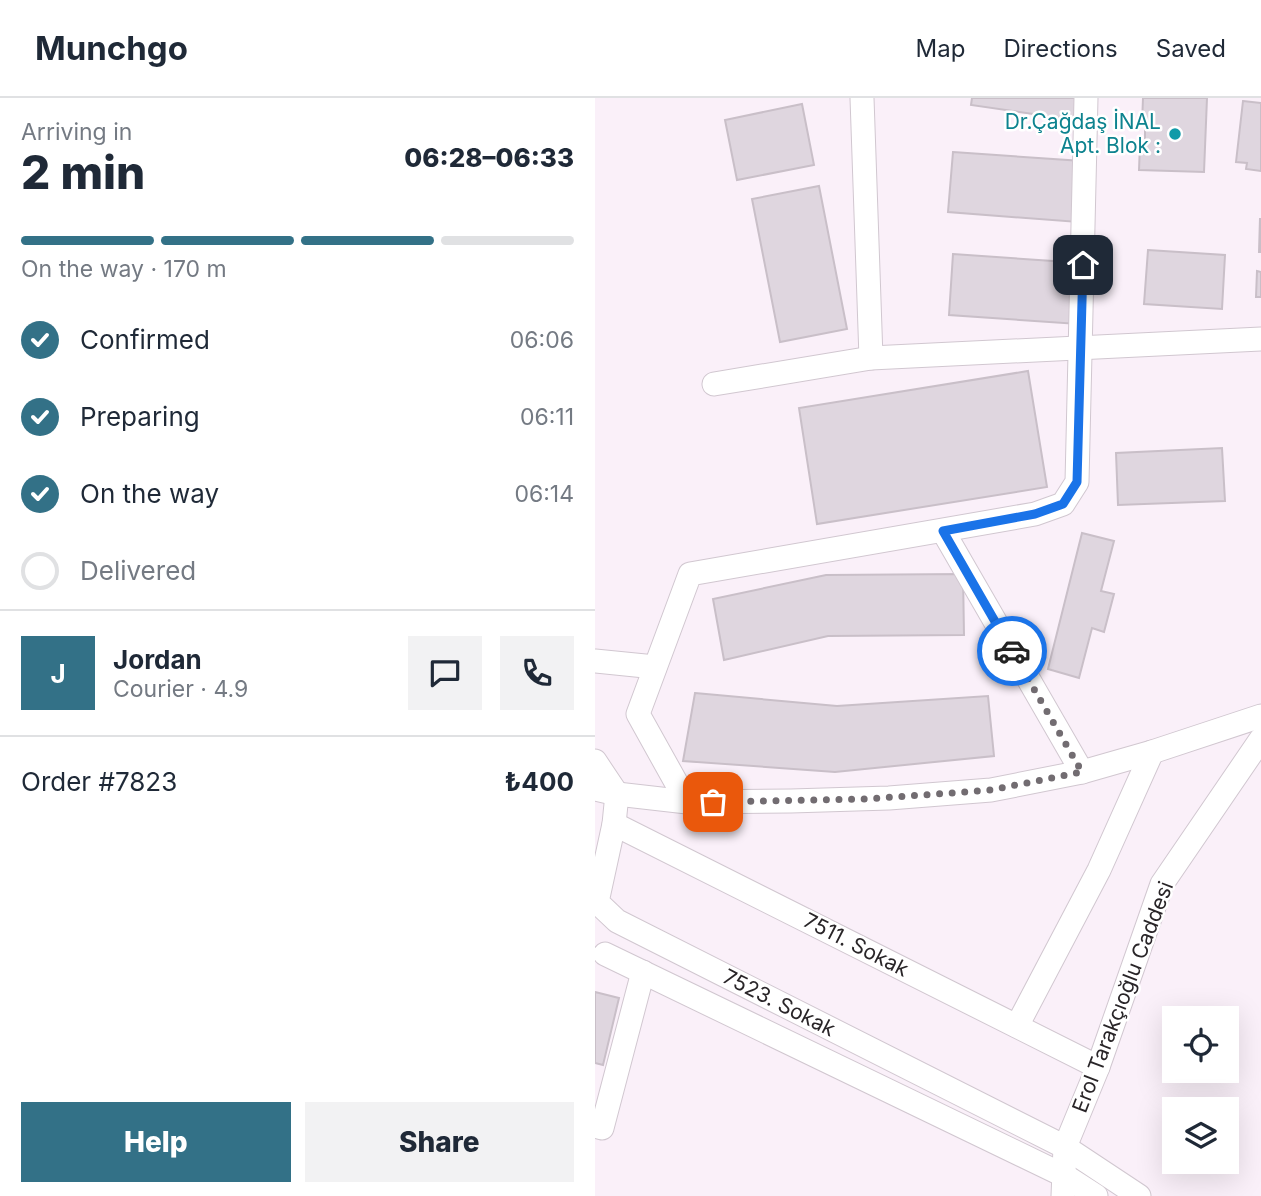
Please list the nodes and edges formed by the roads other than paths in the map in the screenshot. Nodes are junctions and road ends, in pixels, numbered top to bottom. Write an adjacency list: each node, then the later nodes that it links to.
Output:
1 (862, 98): 5 (street)
2 (1086, 98): 4 (street)
3 (1261, 339): 4 (street)
4 (1081, 348): 5 (street); 7 (street)
5 (871, 358): 6 (street)
6 (714, 384)
7 (943, 531): 9 (street); 14 (street)
8 (595, 662): 9 (street)
9 (655, 667): 16 (street)
10 (1261, 716): 12 (street)
11 (1261, 739): 22 (street, Erol Tarakçıoğlu Caddesi)
12 (1152, 752): 14 (street); 21 (street)
13 (595, 761): 15 (street)
14 (1082, 772): 16 (street)
15 (606, 791): 16 (street); 17 (street, 7523. Sokak)
16 (687, 803)
17 (614, 824): 18 (street, 7523. Sokak); 21 (street, 7511. Sokak)
18 (617, 921): 19 (street); 24 (street, 7523. Sokak)
19 (600, 953): 20 (street)
20 (643, 972): 23 (street); 25 (street)
21 (1017, 1026): 22 (street, 7511. Sokak)
22 (1098, 1067): 24 (street, Erol Tarakçıoğlu Caddesi)
23 (595, 1126)
24 (1065, 1147): 25 (street, Erol Tarakçıoğlu Caddesi); 27 (street, 7523. Sokak)
25 (1064, 1186): 26 (street)
26 (1096, 1196)
27 (1139, 1196)

